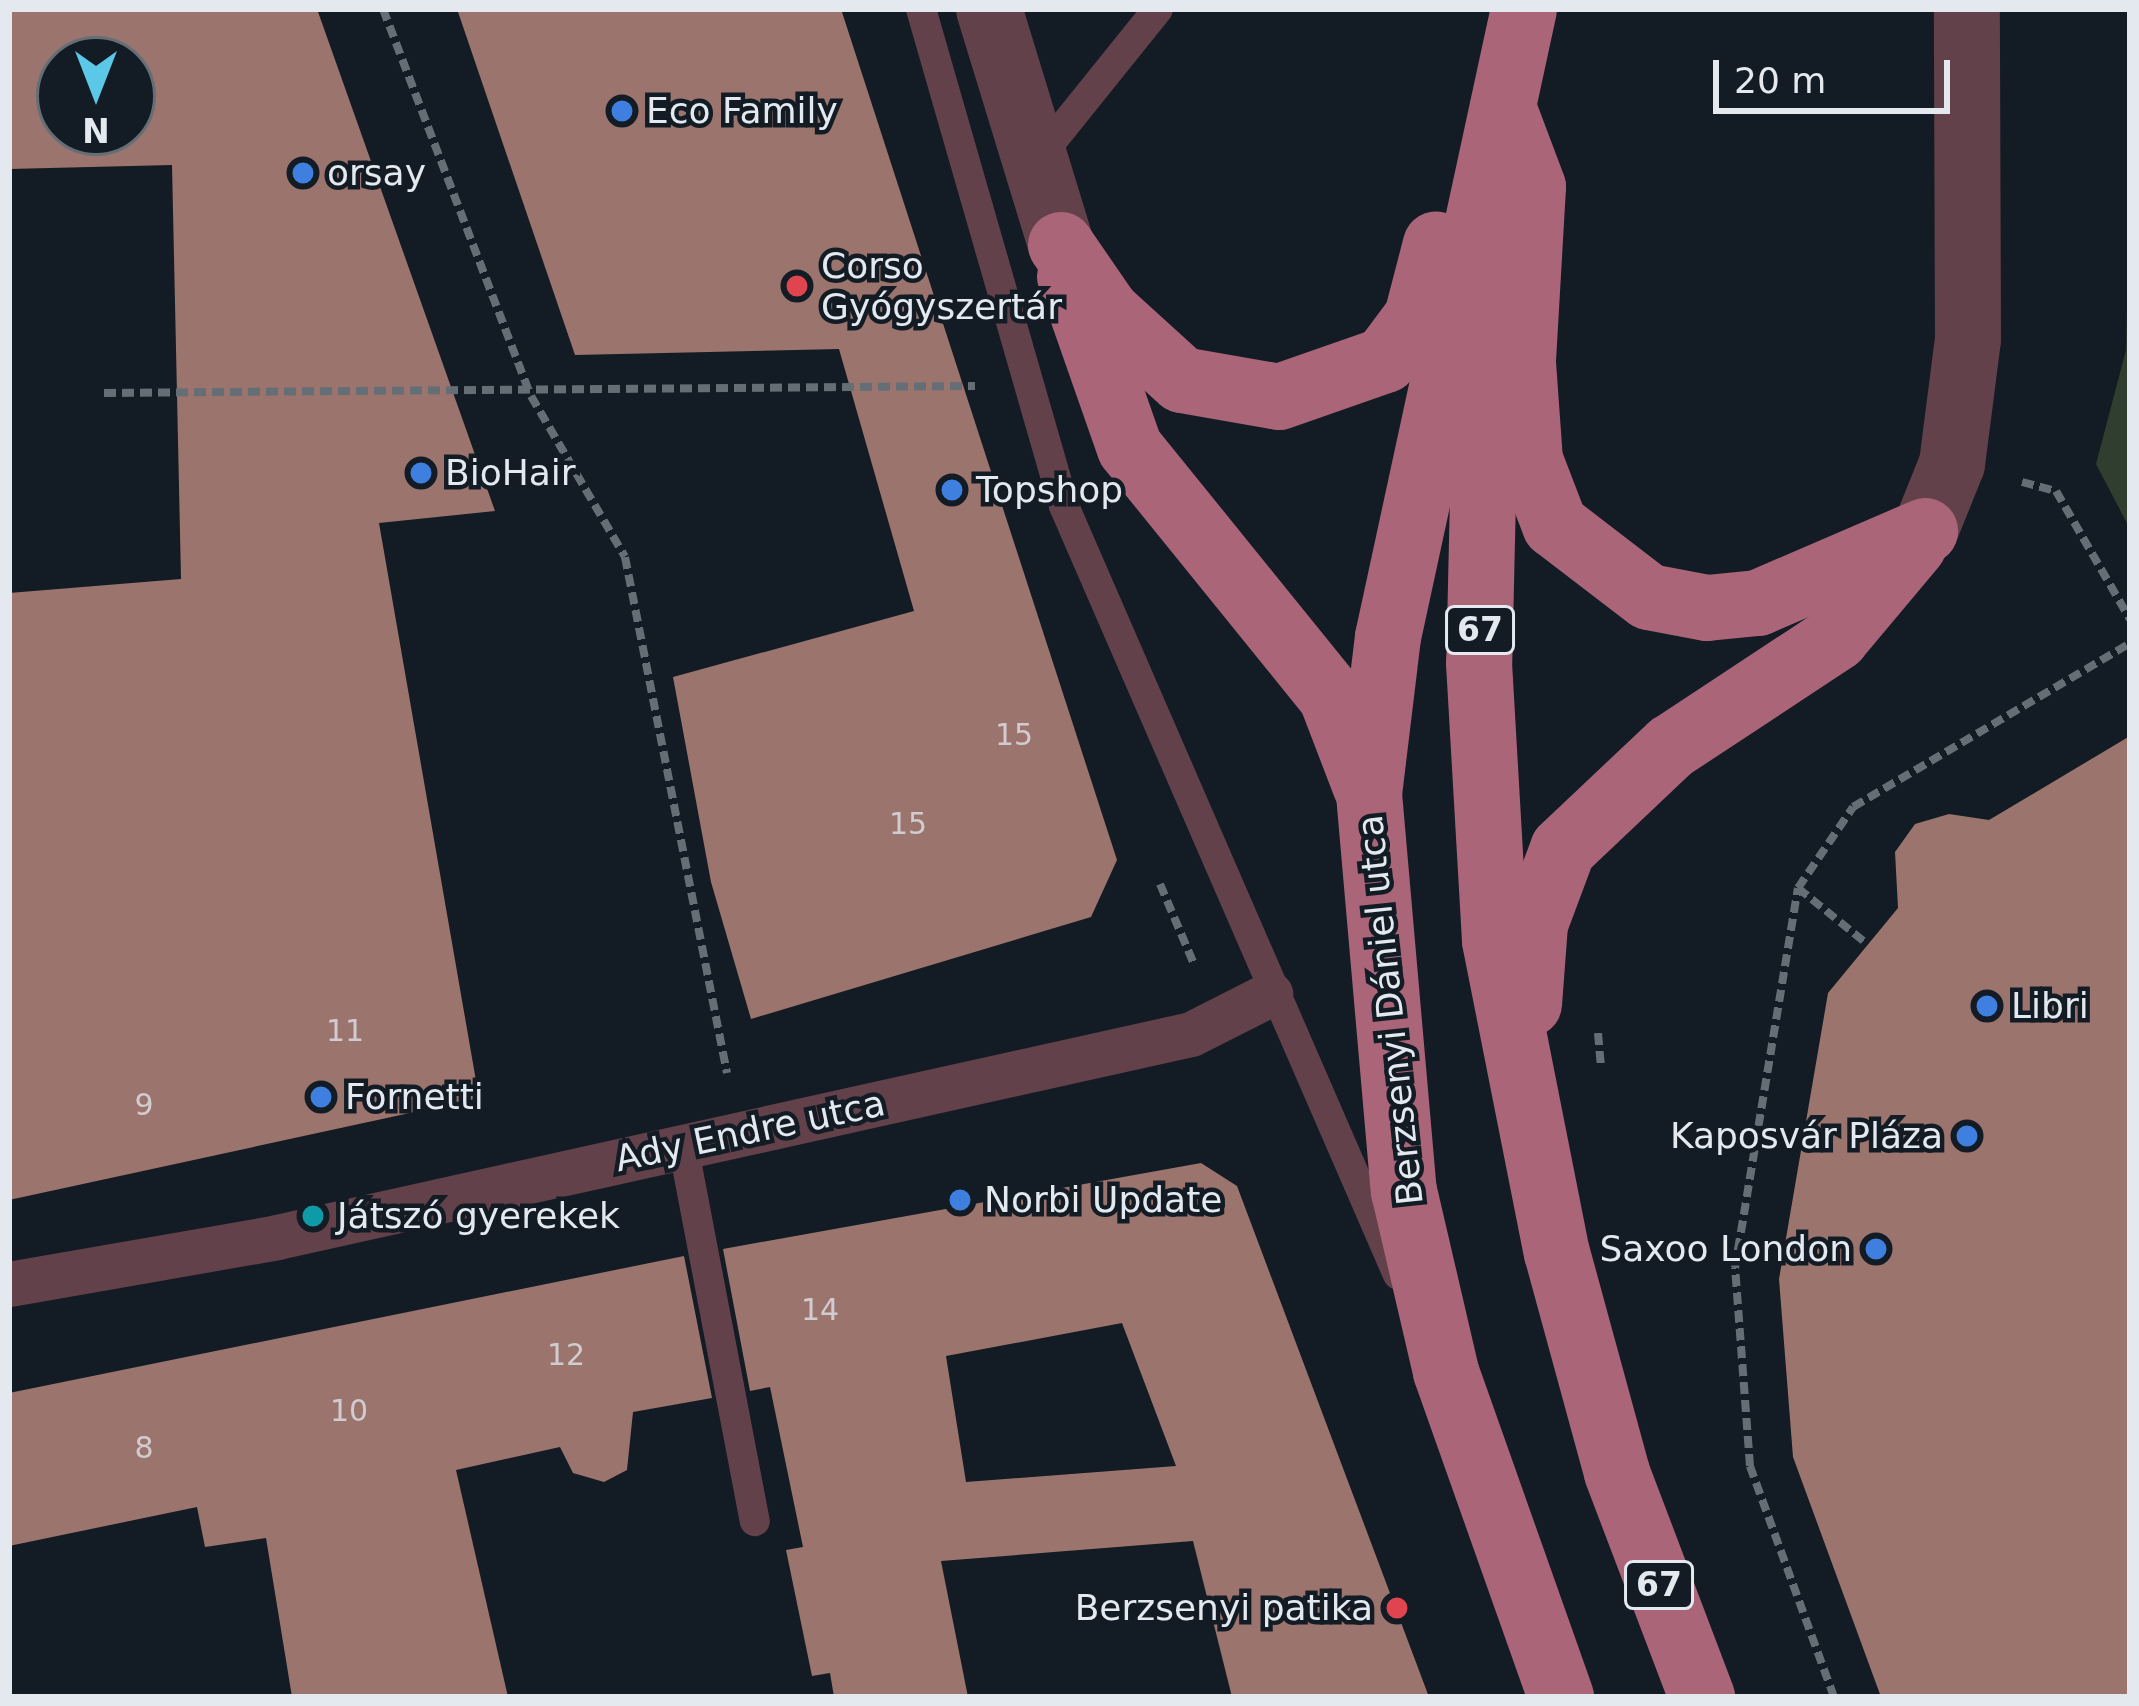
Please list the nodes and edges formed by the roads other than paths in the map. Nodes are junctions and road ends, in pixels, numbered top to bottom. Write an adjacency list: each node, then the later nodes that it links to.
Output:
1 (921, 9): 11 (lane)
2 (989, 9): 7 (street)
3 (1158, 9): 7 (lane)
4 (1524, 9): 6 (main road, Berzsenyi Dániel utca / 67)
5 (1967, 9): 9 (street)
6 (1496, 137): 8 (main road); 9 (main road); 10 (main road, Berzsenyi Dániel utca / 67); 12 (main road, Berzsenyi Dániel utca / 67)
7 (1034, 162): 8 (street)
8 (1061, 245): 10 (main road)
9 (1924, 531): 12 (main road)
10 (1369, 794): 15 (main road, Berzsenyi Dániel utca / 67)
11 (1270, 994): 13 (street, Ady Endre utca); 15 (lane)
12 (1522, 1091): 18 (main road, Berzsenyi Dániel utca / 67)
13 (682, 1145): 14 (street, Ady Endre utca); 16 (lane)
14 (9, 1284)
15 (1445, 1372): 17 (main road, Berzsenyi Dániel utca / 67)
16 (755, 1521)
17 (1562, 1697)
18 (1702, 1697)

